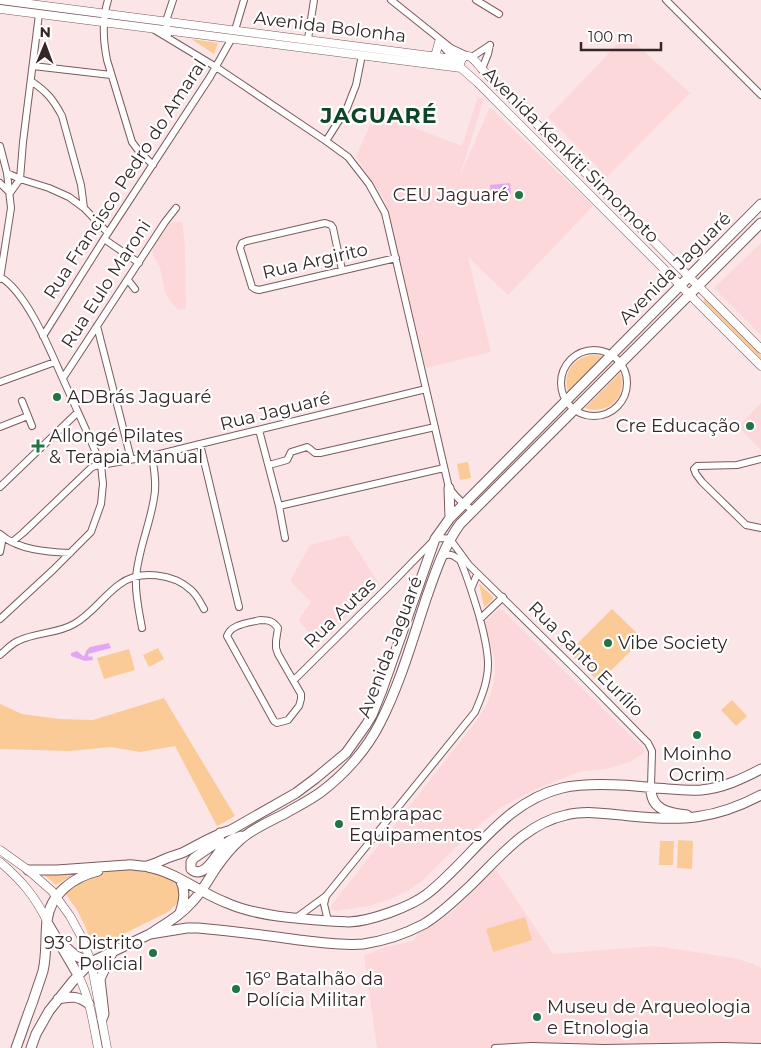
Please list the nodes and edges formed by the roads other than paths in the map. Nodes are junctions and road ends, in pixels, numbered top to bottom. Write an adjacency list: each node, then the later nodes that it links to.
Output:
1 (0, 0): 9 (main road, Avenida Bolonha)
2 (108, 0): 11 (street)
3 (173, 0): 14 (street)
4 (244, 0): 16 (street)
5 (314, 0): 19 (street)
6 (391, 0): 20 (street)
7 (476, 0): 13 (street)
8 (666, 0): 28 (street)
9 (41, 3): 11 (main road, Avenida Bolonha)
10 (0, 9): 12 (main road, Avenida Bolonha)
11 (105, 13): 14 (main road, Avenida Bolonha); 15 (street)
12 (39, 14): 15 (main road, Avenida Bolonha); 24 (street)
13 (499, 14)
14 (166, 21): 16 (main road, Avenida Bolonha); 17 (street)
15 (104, 22): 17 (main road, Avenida Bolonha); 26 (street)
16 (235, 30): 19 (main road, Avenida Bolonha)
17 (167, 34): 18 (main road, Avenida Bolonha); 25 (street)
18 (232, 38): 21 (main road, Avenida Bolonha); 25 (street, Rua Francisco Pedro do Amaral)
19 (308, 39): 22 (main road, Avenida Bolonha)
20 (437, 39): 22 (main road); 23 (street)
21 (362, 55): 23 (main road, Avenida Bolonha); 29 (street)
22 (433, 56): 23 (main road, Avenida Bolonha)
23 (468, 63): 31 (main road, Avenida Kenkiti Simomoto); 32 (main road, Avenida Kenkiti Simomoto)
24 (33, 66): 26 (street); 27 (street)
25 (216, 66): 29 (street); 33 (street, Rua Francisco Pedro do Amaral)
26 (111, 75): 33 (street)
27 (31, 81): 35 (street); 39 (street)
28 (761, 95)
29 (326, 141): 45 (street)
30 (0, 146): 34 (street)
31 (566, 152): 32 (main road); 48 (main road, Avenida Kenkiti Simomoto)
32 (556, 161): 51 (main road, Avenida Kenkiti Simomoto)
33 (152, 165): 44 (street, Rua Francisco Pedro do Amaral)
34 (7, 173): 35 (street); 37 (street)
35 (20, 179): 37 (street); 39 (street)
36 (0, 183): 37 (street)
37 (10, 193): 42 (street)
38 (761, 204): 48 (highway, Avenida Jaguaré)
39 (84, 208): 44 (street)
40 (176, 208): 46 (street, Rua Eulo Maroni)
41 (0, 217): 42 (street)
42 (9, 219): 49 (street)
43 (761, 223): 52 (highway, Avenida Jaguaré)
44 (106, 236): 46 (street); 56 (street, Rua Francisco Pedro do Amaral)
45 (396, 258): 47 (street, Rua Argirito); 64 (street)
46 (139, 263): 50 (street, Rua Eulo Maroni)
47 (342, 270): 47 (street, Rua Argirito)
48 (689, 277): 51 (highway, Avenida Jaguaré); 52 (main road, Avenida Kenkiti Simomoto)
49 (0, 278): 56 (street)
50 (128, 280): 53 (street); 55 (street, Rua Eulo Maroni)
51 (681, 286): 54 (main road, Avenida Kenkiti Simomoto); 58 (highway, Avenida Jaguaré)
52 (698, 286): 54 (highway, Avenida Jaguaré); 57 (main road, Avenida Kenkiti Simomoto)
53 (135, 289)
54 (690, 295): 60 (highway, Avenida Jaguaré); 61 (main road, Avenida Kenkiti Simomoto)
55 (97, 326): 62 (street, Rua Eulo Maroni); 76 (street)
56 (43, 336): 59 (street)
57 (761, 349)
58 (611, 355): 60 (street); 65 (highway, Avenida Jaguaré); 65 (street)
59 (55, 362): 62 (street); 63 (street)
60 (621, 364): 67 (highway, Avenida Jaguaré); 67 (street)
61 (761, 366)
62 (63, 378): 68 (street)
63 (0, 382)
64 (426, 390): 72 (street); 73 (street, Rua Jaguaré)
65 (566, 400): 67 (street); 83 (highway, Avenida Jaguaré)
66 (22, 401): 69 (street)
67 (575, 409): 85 (highway, Avenida Jaguaré)
68 (78, 412): 78 (street); 81 (street)
69 (28, 416): 70 (street); 71 (street)
70 (32, 426)
71 (0, 427)
72 (435, 427): 79 (street); 80 (street)
73 (259, 430): 74 (street, Rua Jaguaré); 79 (street)
74 (200, 444): 75 (street, Rua Jaguaré); 104 (street)
75 (152, 456): 76 (street, Rua Jaguaré); 101 (street)
76 (131, 460): 78 (street, Rua Jaguaré)
77 (761, 460): 87 (street)
78 (101, 465): 92 (street); 94 (street)
79 (269, 465): 84 (street)
80 (444, 468): 82 (street); 84 (street)
81 (0, 487)
82 (449, 488): 83 (street); 86 (highway)
83 (463, 504): 85 (street); 86 (highway, Avenida Jaguaré)
84 (279, 506): 89 (street)
85 (473, 510): 91 (highway, Avenida Jaguaré)
86 (450, 518): 90 (highway, Avenida Jaguaré)
87 (761, 528)
88 (2, 536): 92 (street); 93 (street)
89 (285, 538)
90 (435, 539): 91 (street); 98 (street, Rua Autas); 99 (highway, Avenida Jaguaré)
91 (450, 539): 95 (highway, Avenida Jaguaré); 97 (street, Rua Santo Eurílio)
92 (12, 542): 94 (street)
93 (0, 552)
94 (70, 553): 106 (street)
95 (442, 556): 96 (street, Rua Santo Eurílio); 116 (highway, Avenida Jaguaré)
96 (460, 560): 97 (street, Rua Santo Eurílio); 102 (street)
97 (469, 565): 100 (street, Rua Santo Eurílio)
98 (407, 568): 99 (street); 110 (street, Rua Autas)
99 (423, 573): 115 (highway, Avenida Jaguaré)
100 (479, 575): 102 (street); 103 (street, Rua Santo Eurílio)
101 (136, 576): 105 (street); 108 (street); 109 (street)
102 (471, 589): 107 (street)
103 (503, 597): 107 (street); 112 (street, Rua Santo Eurílio)
104 (239, 608)
105 (204, 609)
106 (0, 619)
107 (480, 619): 124 (street)
108 (142, 628)
109 (0, 655)
110 (294, 680): 110 (street)
111 (761, 769): 112 (highway)
112 (651, 788): 114 (highway); 127 (highway)
113 (761, 794): 114 (highway)
114 (702, 817): 129 (highway)
115 (220, 833): 116 (highway); 119 (highway, Avenida Jaguaré)
116 (245, 835): 122 (highway, Avenida Jaguaré)
117 (0, 850): 120 (main road)
118 (0, 862): 128 (main road)
119 (144, 866): 120 (highway); 121 (highway); 123 (highway)
120 (28, 870): 123 (main road)
121 (180, 879): 122 (highway); 125 (highway)
122 (202, 890): 125 (highway, Avenida Jaguaré); 126 (highway)
123 (56, 896): 128 (highway); 132 (main road)
124 (326, 896): 126 (street); 127 (street)
125 (179, 916): 129 (highway, Avenida Jaguaré)
126 (296, 918): 127 (highway)
127 (328, 921)
128 (47, 922): 130 (highway); 137 (highway)
129 (150, 934): 131 (highway)
130 (58, 940): 132 (highway); 133 (highway)
131 (113, 951): 132 (highway); 136 (highway)
132 (91, 962): 133 (highway); 136 (main road)
133 (78, 976): 134 (highway); 135 (main road)
134 (58, 999): 135 (highway); 138 (highway)
135 (89, 1004): 139 (main road)
136 (102, 1019): 140 (main road)
137 (16, 1048)
138 (31, 1048)
139 (98, 1048)
140 (107, 1048)
141 (495, 1048): 142 (street)
142 (604, 1048): 143 (street)
143 (610, 1048): 144 (street)
144 (761, 1048)

